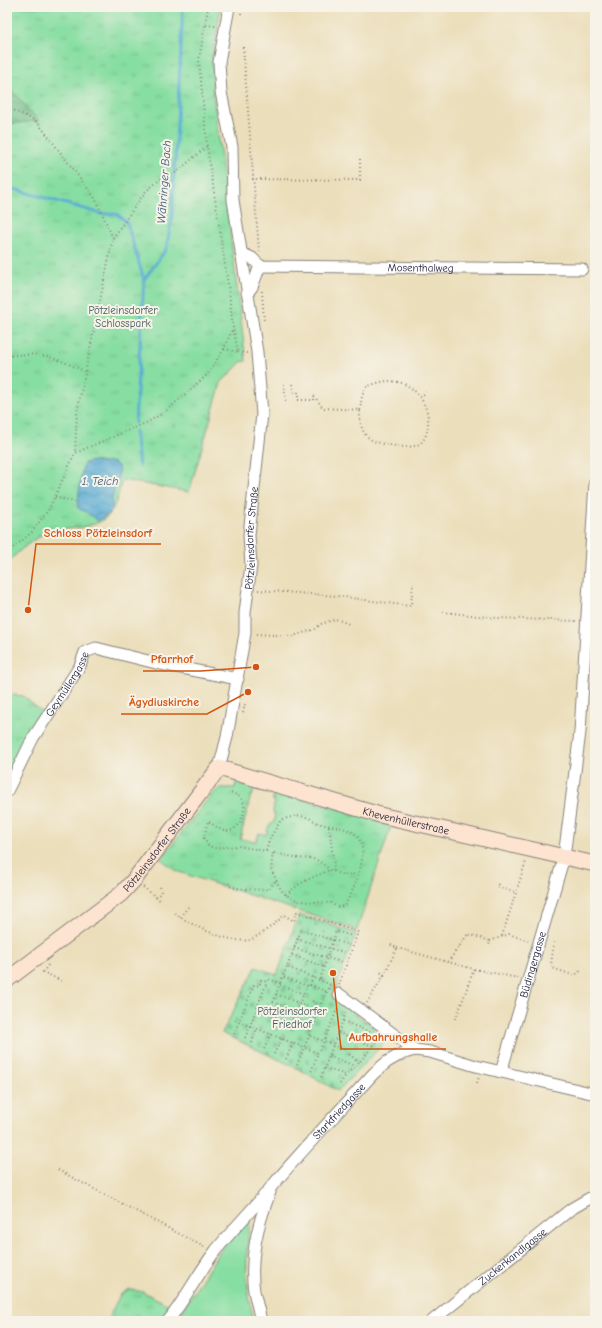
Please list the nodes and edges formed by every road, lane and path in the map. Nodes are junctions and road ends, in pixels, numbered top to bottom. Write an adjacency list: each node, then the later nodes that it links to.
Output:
1 (208, 7): 7 (path)
2 (229, 7): 11 (street, Pötzleinsdorfer Straße)
3 (241, 7): 4 (path)
4 (241, 14)
5 (243, 48): 9 (path)
6 (7, 107): 10 (path)
7 (207, 146): 10 (path); 17 (path)
8 (360, 157): 9 (path)
9 (252, 179): 12 (path)
10 (113, 238): 22 (path)
11 (241, 254): 12 (street); 15 (street, Pötzleinsdorfer Straße)
12 (260, 266): 13 (street, Mosenthalweg); 15 (street)
13 (582, 270)
14 (262, 290): 16 (path)
15 (247, 293): 42 (street, Pötzleinsdorfer Straße)
16 (264, 322)
17 (233, 328): 18 (path); 19 (path)
18 (224, 349): 19 (path); 31 (path)
19 (238, 352): 20 (path)
20 (245, 353)
21 (7, 356): 22 (path)
22 (86, 372): 31 (path)
23 (284, 384): 29 (path)
24 (292, 384): 27 (path)
25 (424, 391): 28 (path)
26 (298, 392): 30 (path)
27 (294, 393)
28 (420, 397): 30 (path); 30 (path)
29 (286, 402)
30 (360, 410)
31 (75, 453): 33 (path)
32 (595, 482): 39 (street, Büdingergasse)
33 (56, 497): 34 (path); 35 (path)
34 (74, 502)
35 (7, 552)
36 (413, 583): 37 (path)
37 (256, 590)
38 (443, 612): 39 (path)
39 (587, 621): 52 (street, Büdingergasse)
40 (349, 624): 41 (path)
41 (251, 634)
42 (238, 679): 43 (street, Pötzleinsdorfer Straße); 44 (street, Geymüllergasse)
43 (219, 768): 52 (street, Khevenhüllerstraße); 57 (street, Pötzleinsdorfer Straße)
44 (7, 790)
45 (231, 793): 46 (path)
46 (243, 811): 47 (path); 49 (path)
47 (246, 812)
48 (329, 826): 49 (path); 55 (path); 56 (path)
49 (266, 852): 50 (path)
50 (273, 852): 54 (path); 58 (path)
51 (527, 857): 62 (path)
52 (564, 857): 53 (street, Khevenhüllerstraße); 79 (street, Büdingergasse)
53 (595, 864)
54 (330, 870): 55 (path); 63 (path)
55 (333, 872): 56 (path)
56 (358, 874): 63 (path)
57 (134, 880): 64 (path); 100 (street, Pötzleinsdorfer Straße)
58 (276, 880): 59 (path); 63 (path)
59 (229, 883)
60 (498, 884): 62 (path)
61 (160, 886): 64 (path)
62 (516, 892): 72 (path)
63 (286, 895)
64 (156, 898): 65 (path)
65 (161, 901)
66 (189, 906): 68 (path)
67 (176, 913): 68 (path)
68 (180, 917): 106 (path)
69 (303, 926): 70 (path)
70 (301, 930): 73 (path); 74 (path)
71 (352, 936): 74 (path)
72 (502, 936): 75 (path); 79 (path)
73 (297, 940): 81 (path); 83 (path)
74 (333, 940): 78 (path); 83 (path)
75 (490, 941): 80 (path); 88 (path)
76 (554, 942): 93 (path)
77 (389, 944): 82 (path)
78 (349, 945)
79 (538, 945): 151 (street, Büdingergasse)
80 (489, 946)
81 (294, 948): 85 (path); 86 (path)
82 (397, 948): 88 (path); 95 (path)
83 (330, 950): 84 (path); 86 (path)
84 (346, 953)
85 (292, 955): 89 (path); 90 (path)
86 (327, 958): 87 (path); 90 (path)
87 (341, 962)
88 (448, 962): 91 (path)
89 (287, 967): 96 (path); 97 (path)
90 (324, 967): 99 (path)
91 (474, 969): 98 (path); 123 (path)
92 (380, 971): 95 (path)
93 (580, 971)
94 (43, 972): 101 (path)
95 (384, 975): 117 (path)
96 (284, 977): 103 (path); 105 (path)
97 (313, 977): 99 (path); 105 (path)
98 (517, 978)
99 (320, 979): 104 (path)
100 (7, 980)
101 (64, 982)
102 (267, 982): 103 (path); 121 (path); 125 (path)
103 (280, 984): 108 (path); 109 (path)
104 (330, 984): 106 (path); 107 (path)
105 (308, 986): 107 (path); 109 (path)
106 (339, 990): 117 (street, Starkfriedgasse)
107 (327, 992): 113 (path)
108 (276, 994): 111 (path); 112 (path)
109 (304, 994): 112 (path)
110 (312, 1001): 113 (path)
111 (273, 1002): 115 (path); 124 (path)
112 (300, 1003): 115 (path); 116 (path)
113 (322, 1004): 116 (path)
114 (338, 1006): 134 (path)
115 (296, 1011): 119 (path); 124 (path)
116 (319, 1011): 119 (path)
117 (362, 1011): 141 (street, Starkfriedgasse)
118 (346, 1012): 122 (path)
119 (316, 1019): 127 (path)
120 (236, 1020): 121 (path)
121 (239, 1021): 125 (path); 129 (path)
122 (342, 1021): 128 (path); 138 (path)
123 (455, 1021)
124 (291, 1023): 127 (path)
125 (250, 1026): 126 (path); 133 (path)
126 (258, 1028): 130 (path); 135 (path)
127 (311, 1031): 131 (path)
128 (338, 1033): 137 (path); 138 (path)
129 (234, 1034)
130 (270, 1034): 132 (path); 140 (path)
131 (309, 1035): 134 (path); 139 (path)
132 (282, 1038): 136 (path); 142 (path)
133 (244, 1040)
134 (324, 1041): 137 (path); 143 (path)
135 (252, 1043)
136 (293, 1043): 139 (path); 145 (path)
137 (333, 1044): 144 (path); 146 (path)
138 (373, 1046): 146 (path)
139 (305, 1048): 143 (path); 147 (path)
140 (264, 1049)
141 (415, 1050): 151 (street, Starkfriedgasse); 157 (street, Starkfriedgasse)
142 (274, 1054)
143 (318, 1054): 150 (path)
144 (329, 1056): 148 (path); 149 (path)
145 (286, 1059)
146 (359, 1063): 148 (path)
147 (298, 1065)
148 (356, 1066): 152 (path)
149 (325, 1068): 152 (path); 153 (path)
150 (311, 1072)
151 (501, 1072): 155 (street, Starkfriedgasse)
152 (346, 1075): 154 (path)
153 (321, 1077)
154 (340, 1084)
155 (595, 1094)
156 (58, 1170): 159 (path)
157 (272, 1186): 159 (street, Starkfriedgasse); 161 (street, Starkfriedgasse)
158 (595, 1197): 162 (street, Zuckerkandlgasse)
159 (214, 1252): 160 (street, Starkfriedgasse)
160 (168, 1321)
161 (261, 1321)
162 (432, 1321)

